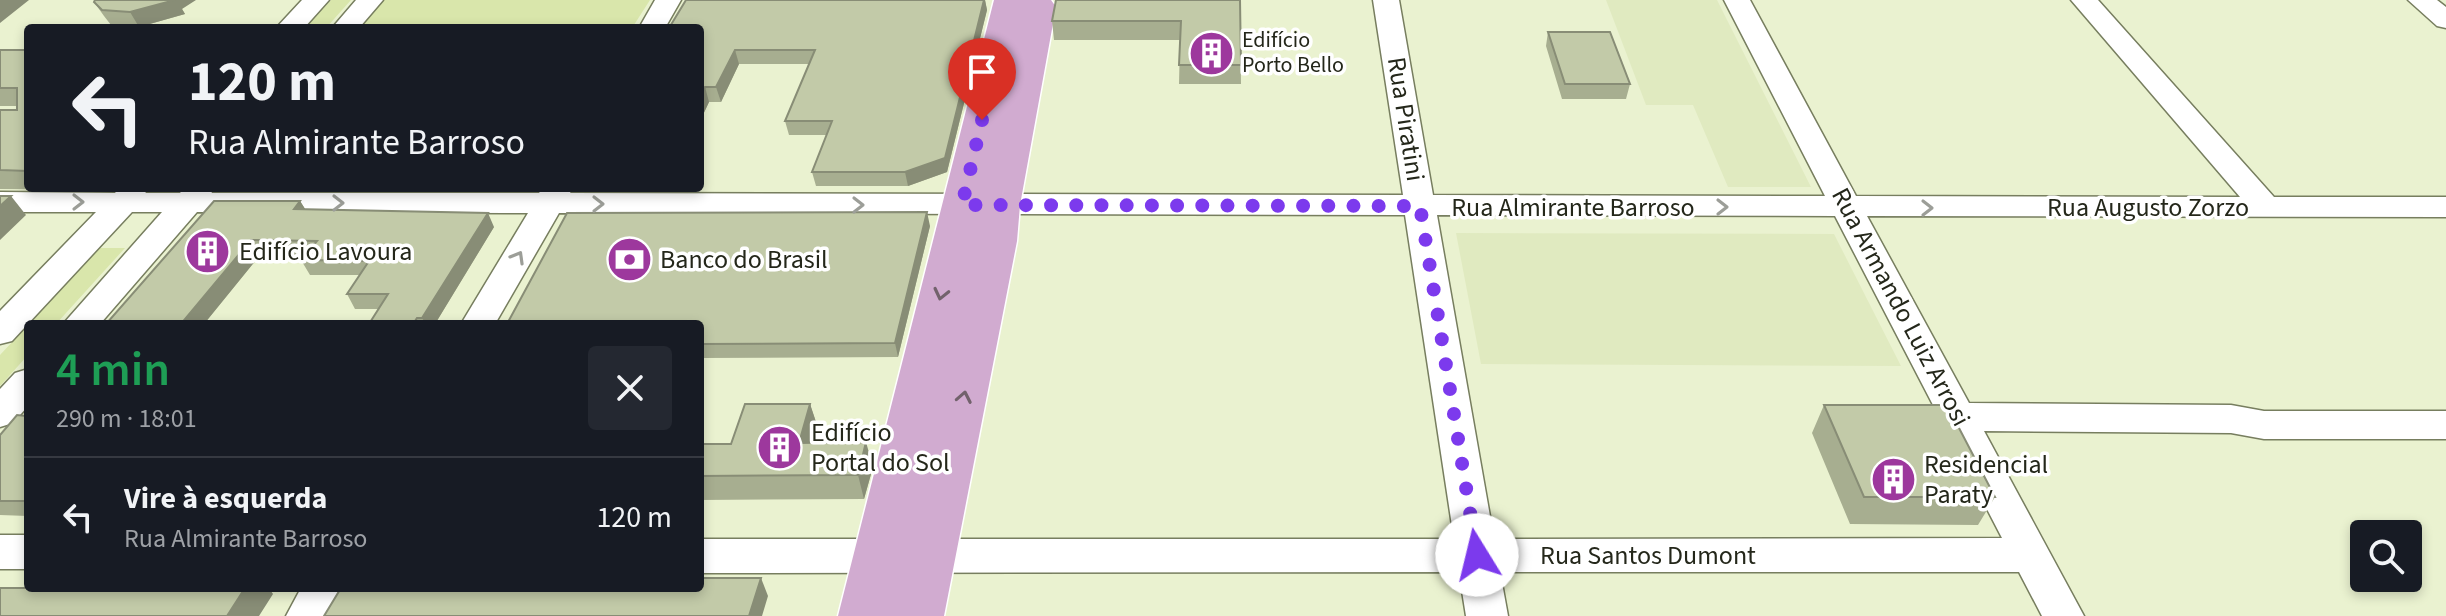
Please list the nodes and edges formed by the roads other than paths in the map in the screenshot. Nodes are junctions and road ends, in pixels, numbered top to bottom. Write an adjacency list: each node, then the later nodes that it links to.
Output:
1 (316, 0): 10 (street)
2 (370, 0): 11 (street)
3 (1386, 0): 17 (street, Rua Piratini)
4 (1737, 0): 21 (street, Rua Armando Luiz Arrosi)
5 (2084, 0): 19 (street)
6 (2421, 0): 9 (street)
7 (669, 1): 12 (street)
8 (1023, 9): 18 (main road)
9 (2446, 20)
10 (293, 24)
11 (349, 24)
12 (655, 24)
13 (130, 195): 14 (street, Rua Almirante Barroso); 16 (street, Rua Almirante Barroso, one-way to 13); 22 (street)
14 (195, 195): 15 (street, Rua Almirante Barroso, one-way to 15); 23 (street)
15 (554, 196): 18 (street, Rua Almirante Barroso, one-way to 18); 25 (street, one-way to 15)
16 (0, 202)
17 (1420, 206): 18 (street, Rua Almirante Barroso); 21 (street, Rua Almirante Barroso, one-way to 21); 36 (street, Rua Piratini)
18 (981, 207): 31 (main road, one-way to 31); 32 (main road, one-way to 18)
19 (2266, 207): 20 (street, Rua Augusto Zorzo); 21 (street, Rua Augusto Zorzo, one-way to 19)
20 (2446, 207)
21 (1849, 208): 29 (street, Rua Armando Luiz Arrosi)
22 (83, 244): 23 (street); 26 (street)
23 (148, 248): 24 (street)
24 (84, 320)
25 (480, 320)
26 (0, 332)
27 (24, 386): 28 (street)
28 (0, 413)
29 (1959, 417): 30 (street); 37 (street, Rua Armando Luiz Arrosi)
30 (2446, 425)
31 (894, 491): 32 (main road); 39 (main road)
32 (943, 502): 35 (main road)
33 (0, 552): 34 (street)
34 (24, 552)
35 (930, 555): 36 (street, Rua Santos Dumont); 39 (street, Rua Santos Dumont); 43 (main road)
36 (1477, 555): 37 (street, Rua Santos Dumont); 44 (street, Rua Piratini)
37 (2030, 555): 45 (street, Rua Armando Luiz Arrosi)
38 (704, 556): 39 (street)
39 (878, 557): 42 (main road)
40 (321, 592): 41 (street)
41 (307, 616)
42 (866, 616): 43 (main road)
43 (915, 616)
44 (1487, 616)
45 (2063, 616)

